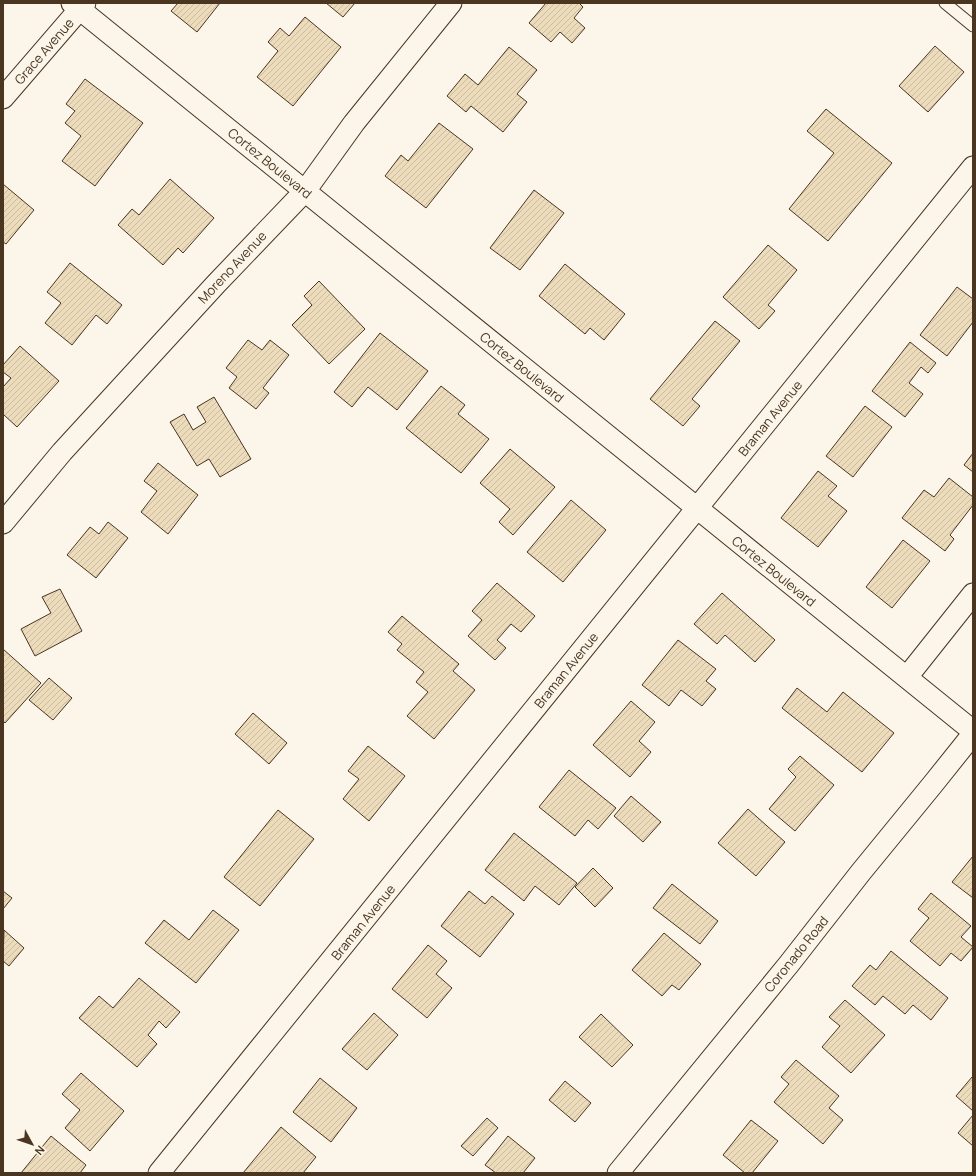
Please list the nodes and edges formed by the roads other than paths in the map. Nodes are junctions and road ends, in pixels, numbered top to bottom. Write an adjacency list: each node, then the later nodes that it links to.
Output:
1 (451, 3): 7 (street, Moreno Avenue)
2 (945, 3): 4 (lane)
3 (79, 5): 5 (street, Grace Avenue); 7 (street, Cortez Boulevard)
4 (973, 26)
5 (3, 98)
6 (973, 167): 8 (street, Braman Avenue)
7 (304, 191): 8 (street, Cortez Boulevard); 9 (street, Moreno Avenue)
8 (696, 508): 11 (street, Cortez Boulevard); 14 (street, Braman Avenue)
9 (3, 522)
10 (973, 594): 11 (street)
11 (906, 677): 12 (street, Cortez Boulevard)
12 (973, 731)
13 (973, 734): 15 (street, Coronado Road)
14 (159, 1173)
15 (618, 1173)

